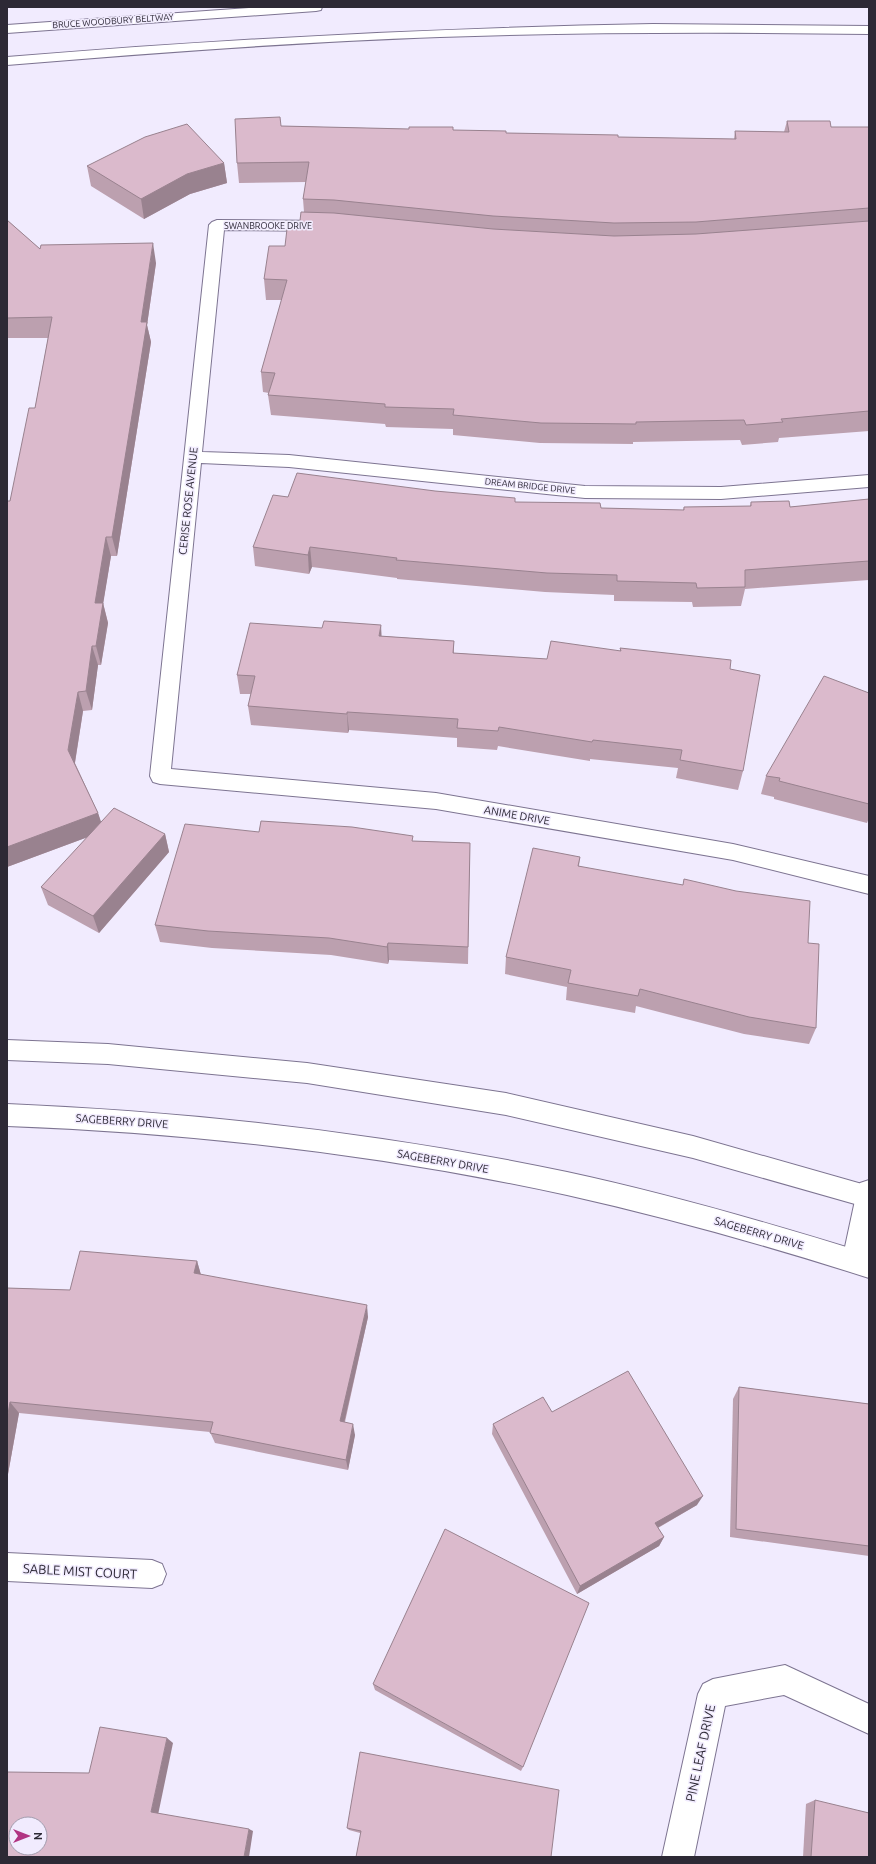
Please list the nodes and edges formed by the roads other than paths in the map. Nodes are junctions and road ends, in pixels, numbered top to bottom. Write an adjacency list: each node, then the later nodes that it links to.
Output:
1 (316, 7): 2 (main road, BRUCE WOODBURY BELTWAY)
2 (7, 29)
3 (869, 30): 4 (main road)
4 (7, 61)
5 (217, 225): 6 (main road, SWANBROOKE DRIVE); 7 (main road, CERISE ROSE AVENUE)
6 (343, 227)
7 (192, 457): 8 (main road, DREAM BRIDGE DRIVE); 9 (main road, CERISE ROSE AVENUE)
8 (869, 481)
9 (160, 776): 10 (main road, ANIME DRIVE)
10 (869, 885)
11 (7, 1050): 13 (main road)
12 (7, 1115): 14 (main road, SAGEBERRY DRIVE)
13 (869, 1195): 14 (main road)
14 (862, 1263)
15 (7, 1567): 16 (main road, SABLE MIST COURT)
16 (152, 1574)
17 (869, 1719): 18 (main road, PINE LEAF DRIVE)
18 (678, 1857)

